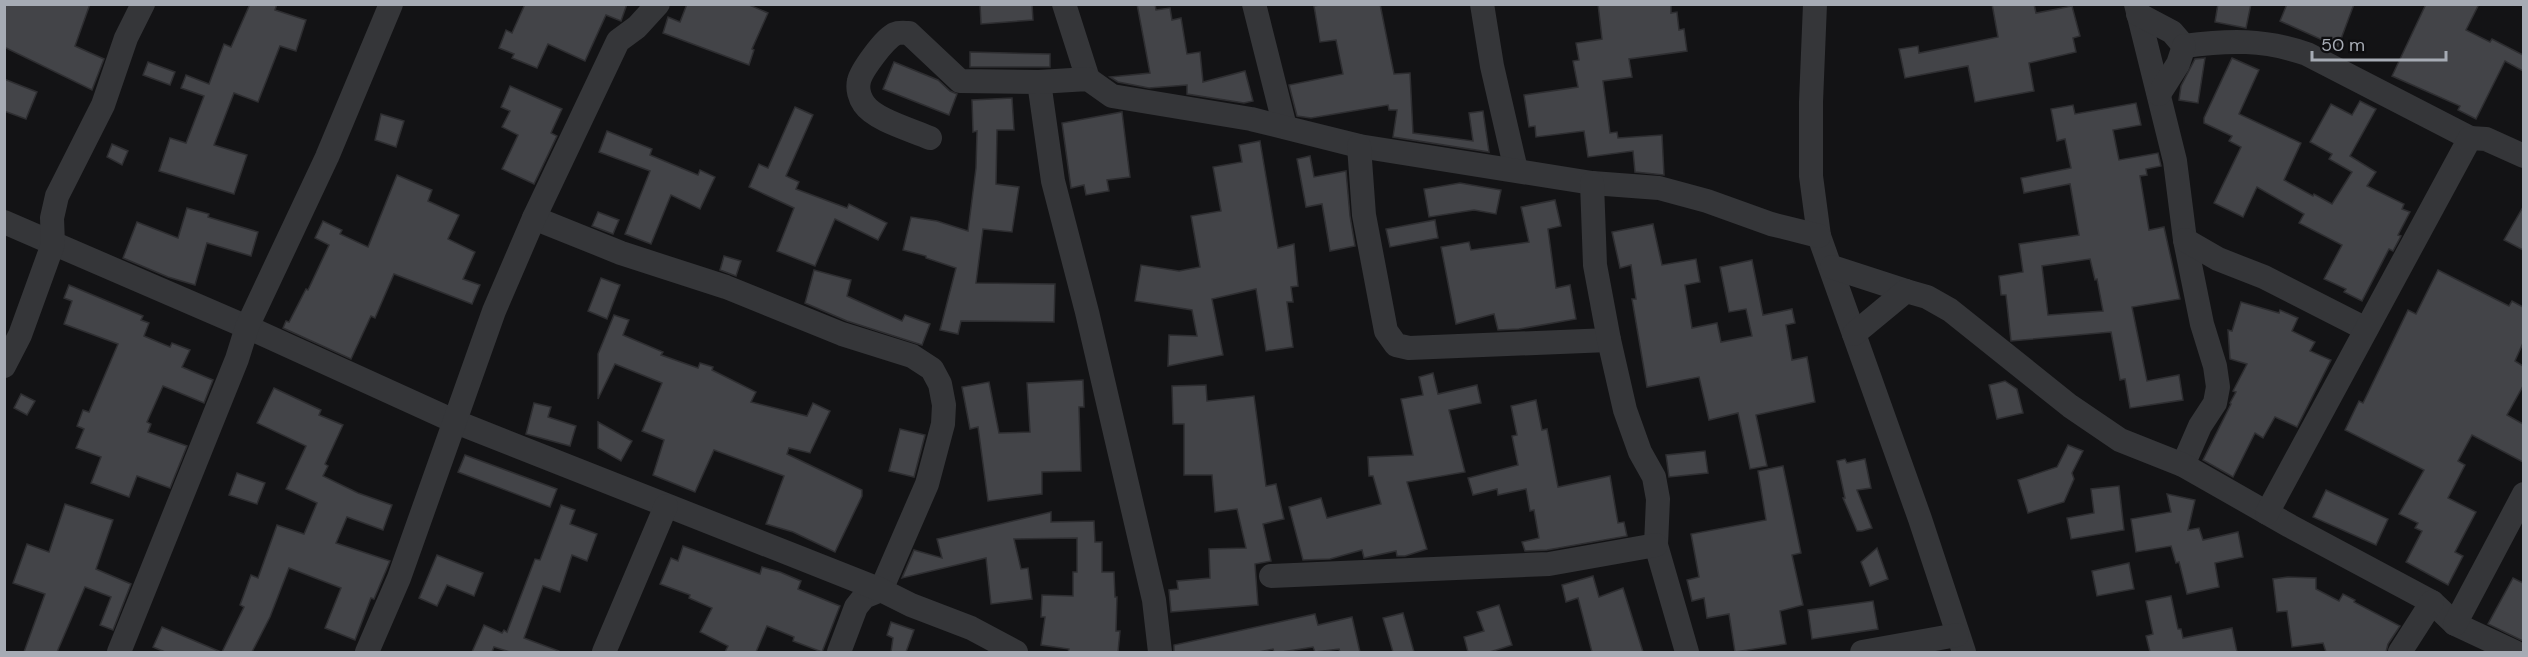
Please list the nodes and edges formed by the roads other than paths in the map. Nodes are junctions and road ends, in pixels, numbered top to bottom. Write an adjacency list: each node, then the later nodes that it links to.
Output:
1 (143, 4): 26 (street)
2 (391, 4): 31 (street)
3 (658, 4): 22 (street)
4 (1064, 4): 11 (street)
5 (1254, 4): 10 (street)
6 (1482, 4): 20 (street)
7 (1815, 4): 24 (street)
8 (2137, 9): 9 (street); 13 (street)
9 (2184, 46): 13 (street); 17 (street)
10 (1271, 77): 14 (street); 15 (street)
11 (1088, 79): 12 (street); 14 (street)
12 (1039, 82): 16 (street); 52 (street)
13 (2159, 94): 25 (street)
14 (1251, 119): 15 (street)
15 (1285, 127): 18 (street)
16 (930, 138)
17 (2470, 138): 19 (street); 32 (street)
18 (1359, 146): 20 (street); 34 (street)
19 (2520, 150)
20 (1516, 170): 21 (street)
21 (1592, 183): 24 (street); 34 (street)
22 (534, 218): 36 (street); 43 (street)
23 (4, 222): 26 (street)
24 (1819, 236): 28 (street)
25 (2185, 240): 27 (street); 29 (street)
26 (53, 244): 31 (street); 35 (street)
27 (2218, 259): 29 (street); 32 (street)
28 (1832, 267): 30 (street); 33 (street)
29 (2193, 282): 37 (street)
30 (1906, 291): 33 (street); 37 (street)
31 (247, 327): 36 (street); 47 (street)
32 (2366, 329): 40 (street)
33 (1854, 334): 46 (street)
34 (1609, 340): 41 (street)
35 (4, 366)
36 (456, 422): 39 (street); 48 (street)
37 (2183, 465): 40 (street)
38 (2523, 494): 45 (street)
39 (666, 506): 43 (street); 49 (street)
40 (2267, 513): 44 (street)
41 (1656, 544): 42 (street); 53 (street)
42 (1271, 576)
43 (881, 590): 50 (street); 51 (street)
44 (2432, 602): 45 (street); 55 (street)
45 (2455, 624): 56 (street)
46 (1960, 644): 54 (street)
47 (119, 652)
48 (367, 652)
49 (604, 652)
50 (839, 652)
51 (1016, 652)
52 (1160, 652)
53 (1687, 652)
54 (1862, 652)
55 (2400, 652)
56 (2515, 652)

